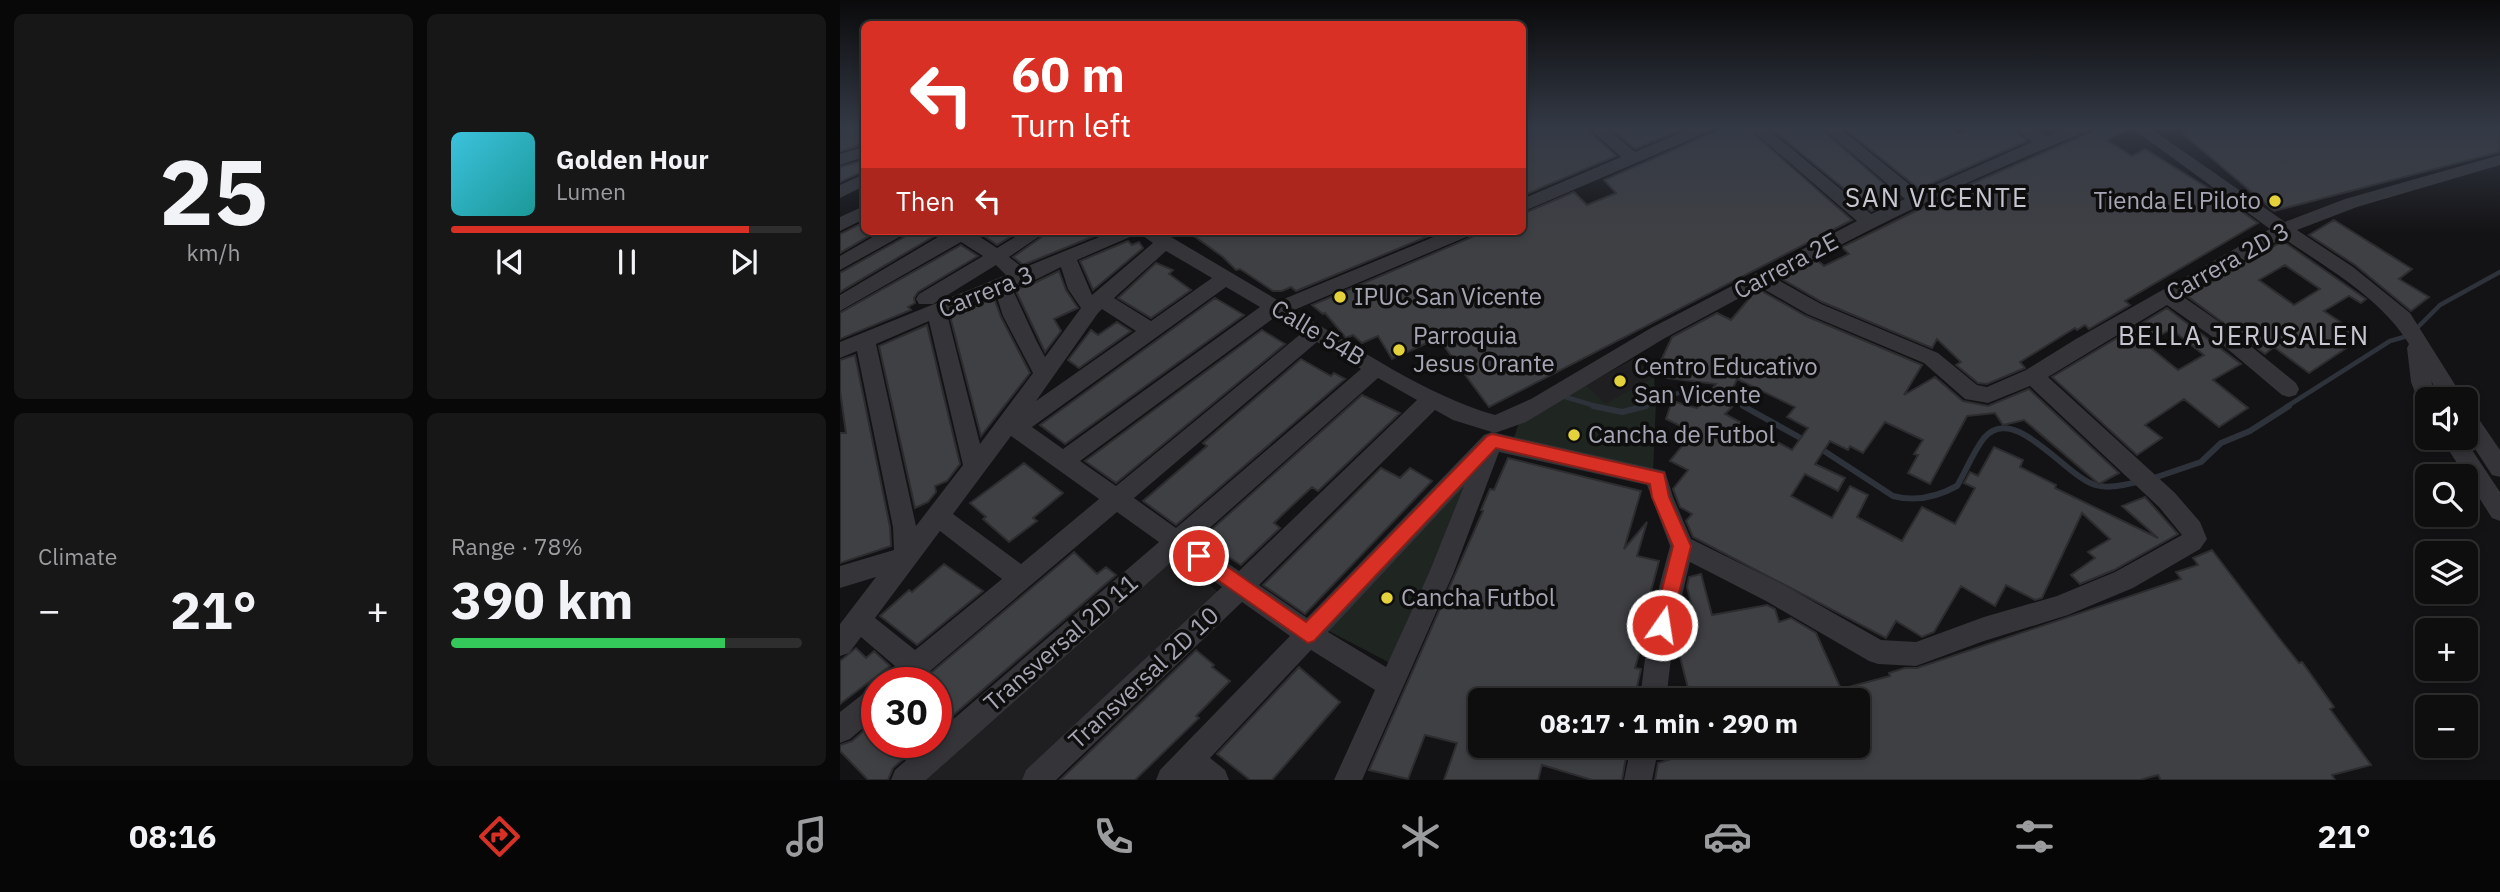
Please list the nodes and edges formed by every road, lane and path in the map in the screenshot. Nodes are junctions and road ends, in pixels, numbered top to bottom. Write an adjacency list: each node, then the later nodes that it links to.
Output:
1 (1625, 162): 10 (street)
2 (1799, 162): 12 (street)
3 (1872, 162): 9 (street)
4 (2000, 162): 9 (street, Carrera 2E)
5 (2189, 162): 14 (street)
6 (2492, 162): 14 (street, Carrera 2D 3)
7 (861, 181): 8 (street)
8 (840, 192)
9 (1918, 200): 12 (street, Carrera 2E)
10 (1526, 204)
11 (861, 214): 13 (street)
12 (1870, 222): 27 (street, Carrera 2E)
13 (840, 225)
14 (2284, 229): 29 (street, Carrera 2D 3); 37 (street)
15 (890, 235): 24 (street)
16 (956, 235): 31 (street)
17 (966, 235): 22 (street)
18 (1032, 235): 22 (street)
19 (1122, 235): 23 (street, Carrera 3)
20 (1455, 235): 33 (street)
21 (1156, 236): 26 (street, Calle 54B); 30 (street)
22 (998, 256): 25 (street); 32 (street)
23 (1067, 258): 25 (street, Carrera 3); 30 (street)
24 (840, 264)
25 (1022, 278): 28 (street, Carrera 3)
26 (1226, 278): 33 (street, Calle 54B); 34 (street)
27 (1762, 280): 41 (street, Carrera 2D 3); 47 (street, Carrera 2E)
28 (1001, 286): 32 (street, Carrera 3); 40 (street)
29 (2167, 295): 41 (street, Carrera 2D 3); 44 (street)
30 (1096, 303): 34 (street); 40 (street)
31 (840, 304)
32 (931, 305): 36 (street, Carrera 3); 51 (street)
33 (1276, 308): 35 (street, Calle 54B); 50 (street)
34 (1151, 331): 46 (street)
35 (1316, 332): 39 (street, Calle 54B); 53 (street)
36 (865, 341): 38 (street, Carrera 3); 58 (street)
37 (2417, 343): 42 (street); 43 (street)
38 (840, 350)
39 (1376, 368): 45 (street, Calle 54B); 56 (street, Transversal 2D 11)
40 (1044, 374): 46 (street)
41 (2033, 376): 57 (street)
42 (2423, 387)
43 (2445, 387)
44 (2289, 389)
45 (1432, 399): 47 (street, Calle 54B); 61 (street, Transversal 2D 10)
46 (1013, 424): 50 (street); 51 (street)
47 (1494, 432): 57 (street, Calle 54B); 63 (street); 67 (street)
48 (2478, 436): 52 (street)
49 (2460, 450): 54 (street)
50 (1063, 461): 53 (street)
51 (975, 467): 55 (street)
52 (2500, 468)
53 (1117, 500): 56 (street); 60 (street)
54 (2500, 512)
55 (938, 516): 58 (street); 60 (street)
56 (1177, 542): 61 (street); 73 (street, Transversal 2D 11)
57 (1682, 546): 68 (street)
58 (906, 557): 59 (street); 62 (street)
59 (840, 578)
60 (1022, 579): 66 (street)
61 (1241, 586): 63 (street); 74 (street, Transversal 2D 10)
62 (858, 619): 64 (street); 65 (street)
63 (1308, 634): 67 (street); 72 (street)
64 (840, 644)
65 (899, 667)
66 (916, 667)
67 (1391, 685): 77 (street)
68 (1654, 688)
69 (861, 712): 70 (street)
70 (840, 729)
71 (1642, 758): 78 (street)
72 (1190, 759): 75 (street); 76 (street)
73 (905, 780)
74 (1036, 780)
75 (1170, 780)
76 (1215, 780)
77 (1348, 780)
78 (1638, 780)

